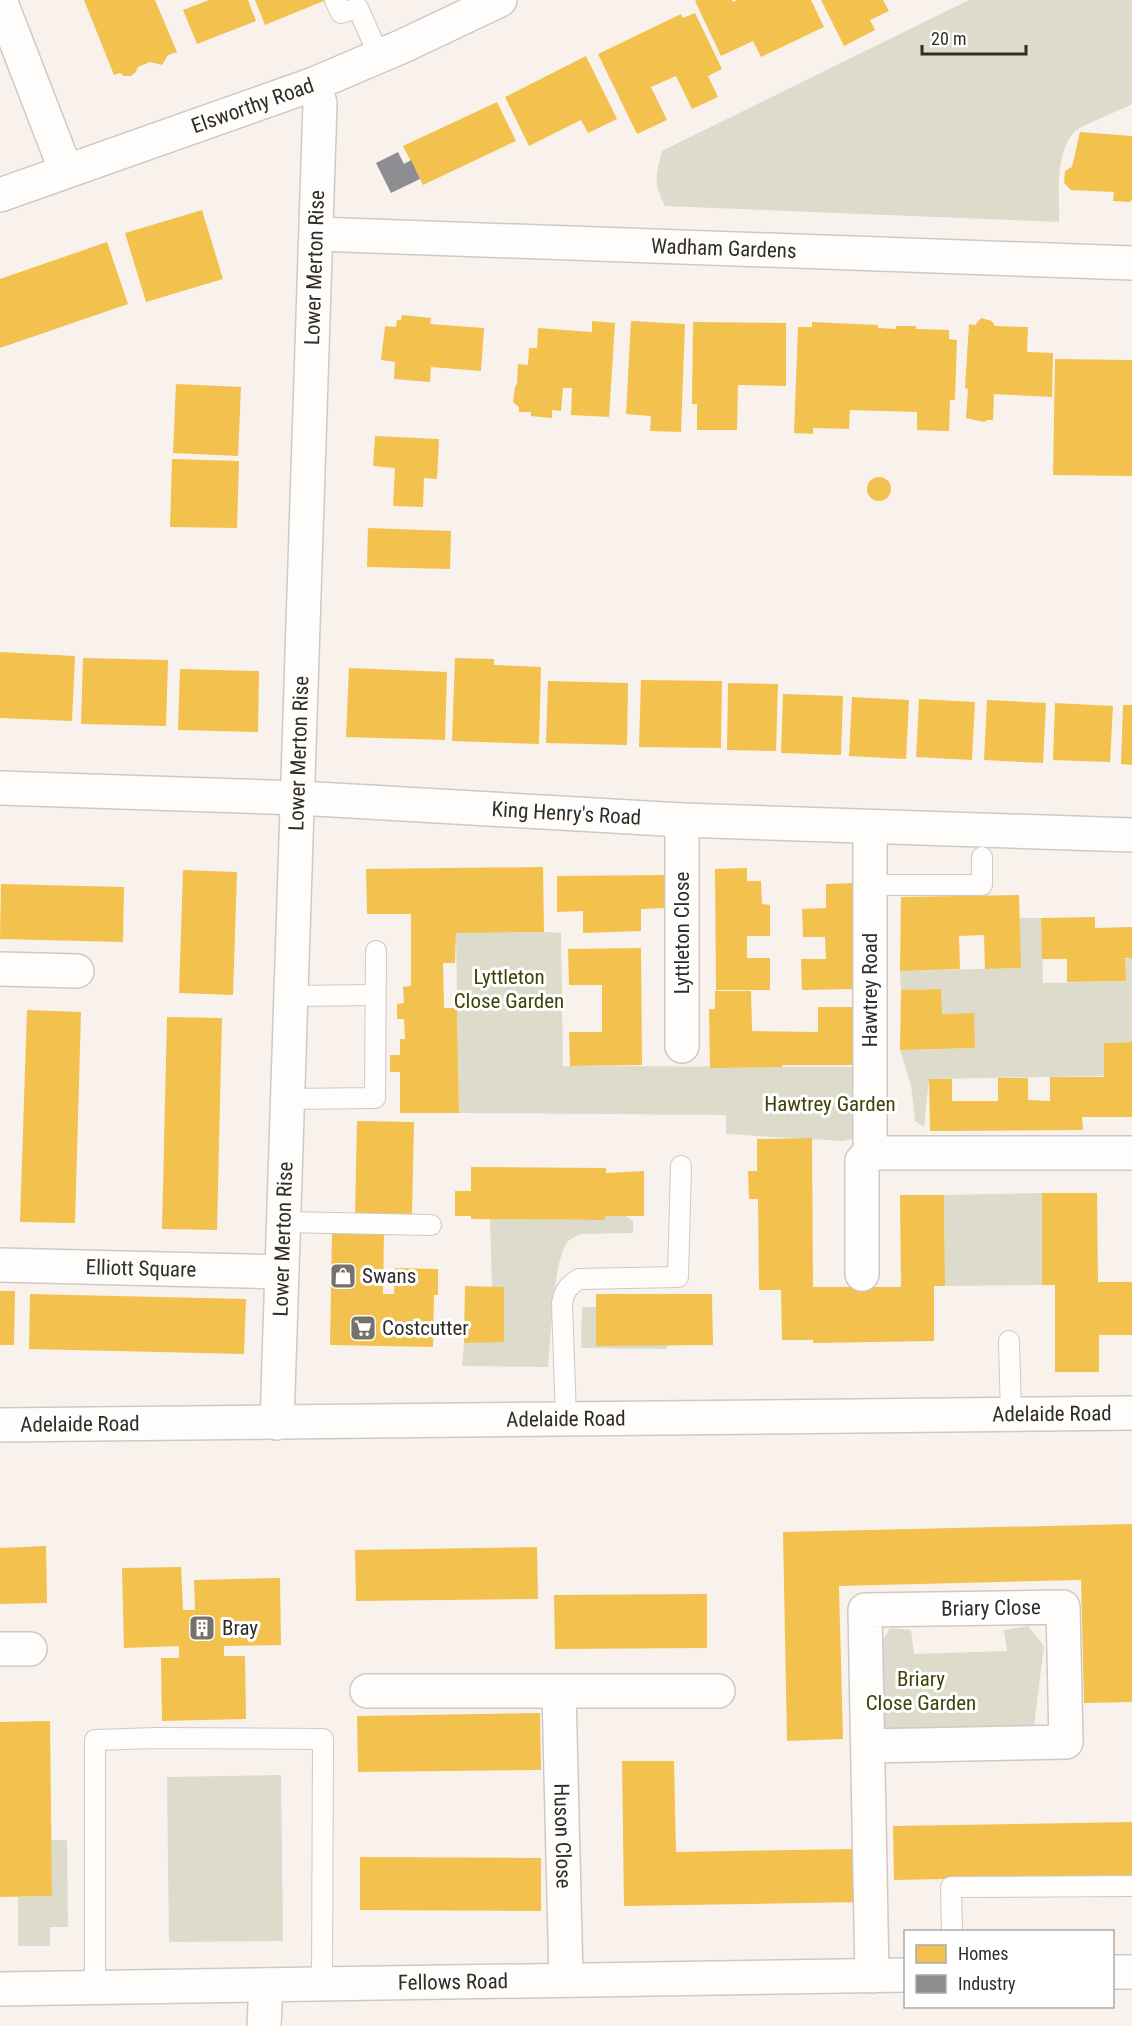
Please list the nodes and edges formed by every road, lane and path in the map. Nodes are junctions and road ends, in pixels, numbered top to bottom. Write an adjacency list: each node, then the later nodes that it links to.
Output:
1 (0, 0): 6 (street)
2 (335, 0): 4 (lane)
3 (500, 0): 4 (street, Elsworthy Road)
4 (379, 56): 5 (street, Elsworthy Road)
5 (314, 84): 6 (street, Elsworthy Road); 8 (street, Lower Merton Rise)
6 (66, 171): 7 (street, Elsworthy Road)
7 (0, 195)
8 (316, 234): 9 (street, Wadham Gardens); 11 (street, Lower Merton Rise)
9 (1132, 263)
10 (0, 788): 11 (street, King Henry's Road)
11 (299, 798): 12 (street, King Henry's Road); 21 (street, Lower Merton Rise)
12 (682, 820): 13 (street, King Henry's Road); 22 (street, Lyttleton Close)
13 (870, 827): 14 (street, King Henry's Road); 16 (street, Hawtrey Road)
14 (1132, 836)
15 (982, 857): 16 (lane)
16 (870, 885): 24 (street, Hawtrey Road)
17 (376, 951): 20 (lane)
18 (0, 969): 19 (street)
19 (77, 971)
20 (375, 995): 21 (lane); 23 (lane)
21 (292, 996): 23 (street, Lower Merton Rise)
22 (682, 1046)
23 (288, 1099): 27 (street, Lower Merton Rise)
24 (870, 1153): 25 (street); 31 (street, Hawtrey Road)
25 (1132, 1153)
26 (681, 1166): 35 (lane)
27 (284, 1222): 28 (lane); 30 (street, Lower Merton Rise)
28 (431, 1225)
29 (0, 1264): 30 (street, Elliott Square)
30 (282, 1272): 36 (street, Lower Merton Rise)
31 (862, 1274)
32 (1009, 1341): 34 (lane)
33 (1132, 1413): 34 (street, Adelaide Road)
34 (1011, 1415): 35 (street, Adelaide Road)
35 (566, 1419): 36 (street, Adelaide Road)
36 (277, 1423): 37 (street, Adelaide Road)
37 (0, 1425)
38 (367, 1691): 40 (street)
39 (718, 1691): 40 (street)
40 (559, 1692): 48 (street, Huson Close)
41 (868, 1746): 41 (street, Briary Close); 47 (street, Briary Close)
42 (1132, 1886): 43 (lane)
43 (952, 1930)
44 (1114, 1972): 45 (street)
45 (1132, 1972)
46 (904, 1975): 47 (street, Fellows Road)
47 (872, 1976): 48 (street, Fellows Road)
48 (566, 1979): 50 (street, Fellows Road)
49 (266, 1984): 50 (street, Fellows Road); 51 (street, Fellows Road); 53 (street)
50 (322, 1984): 51 (lane)
51 (95, 1987): 52 (street, Fellows Road)
52 (0, 1989)
53 (264, 2026)

